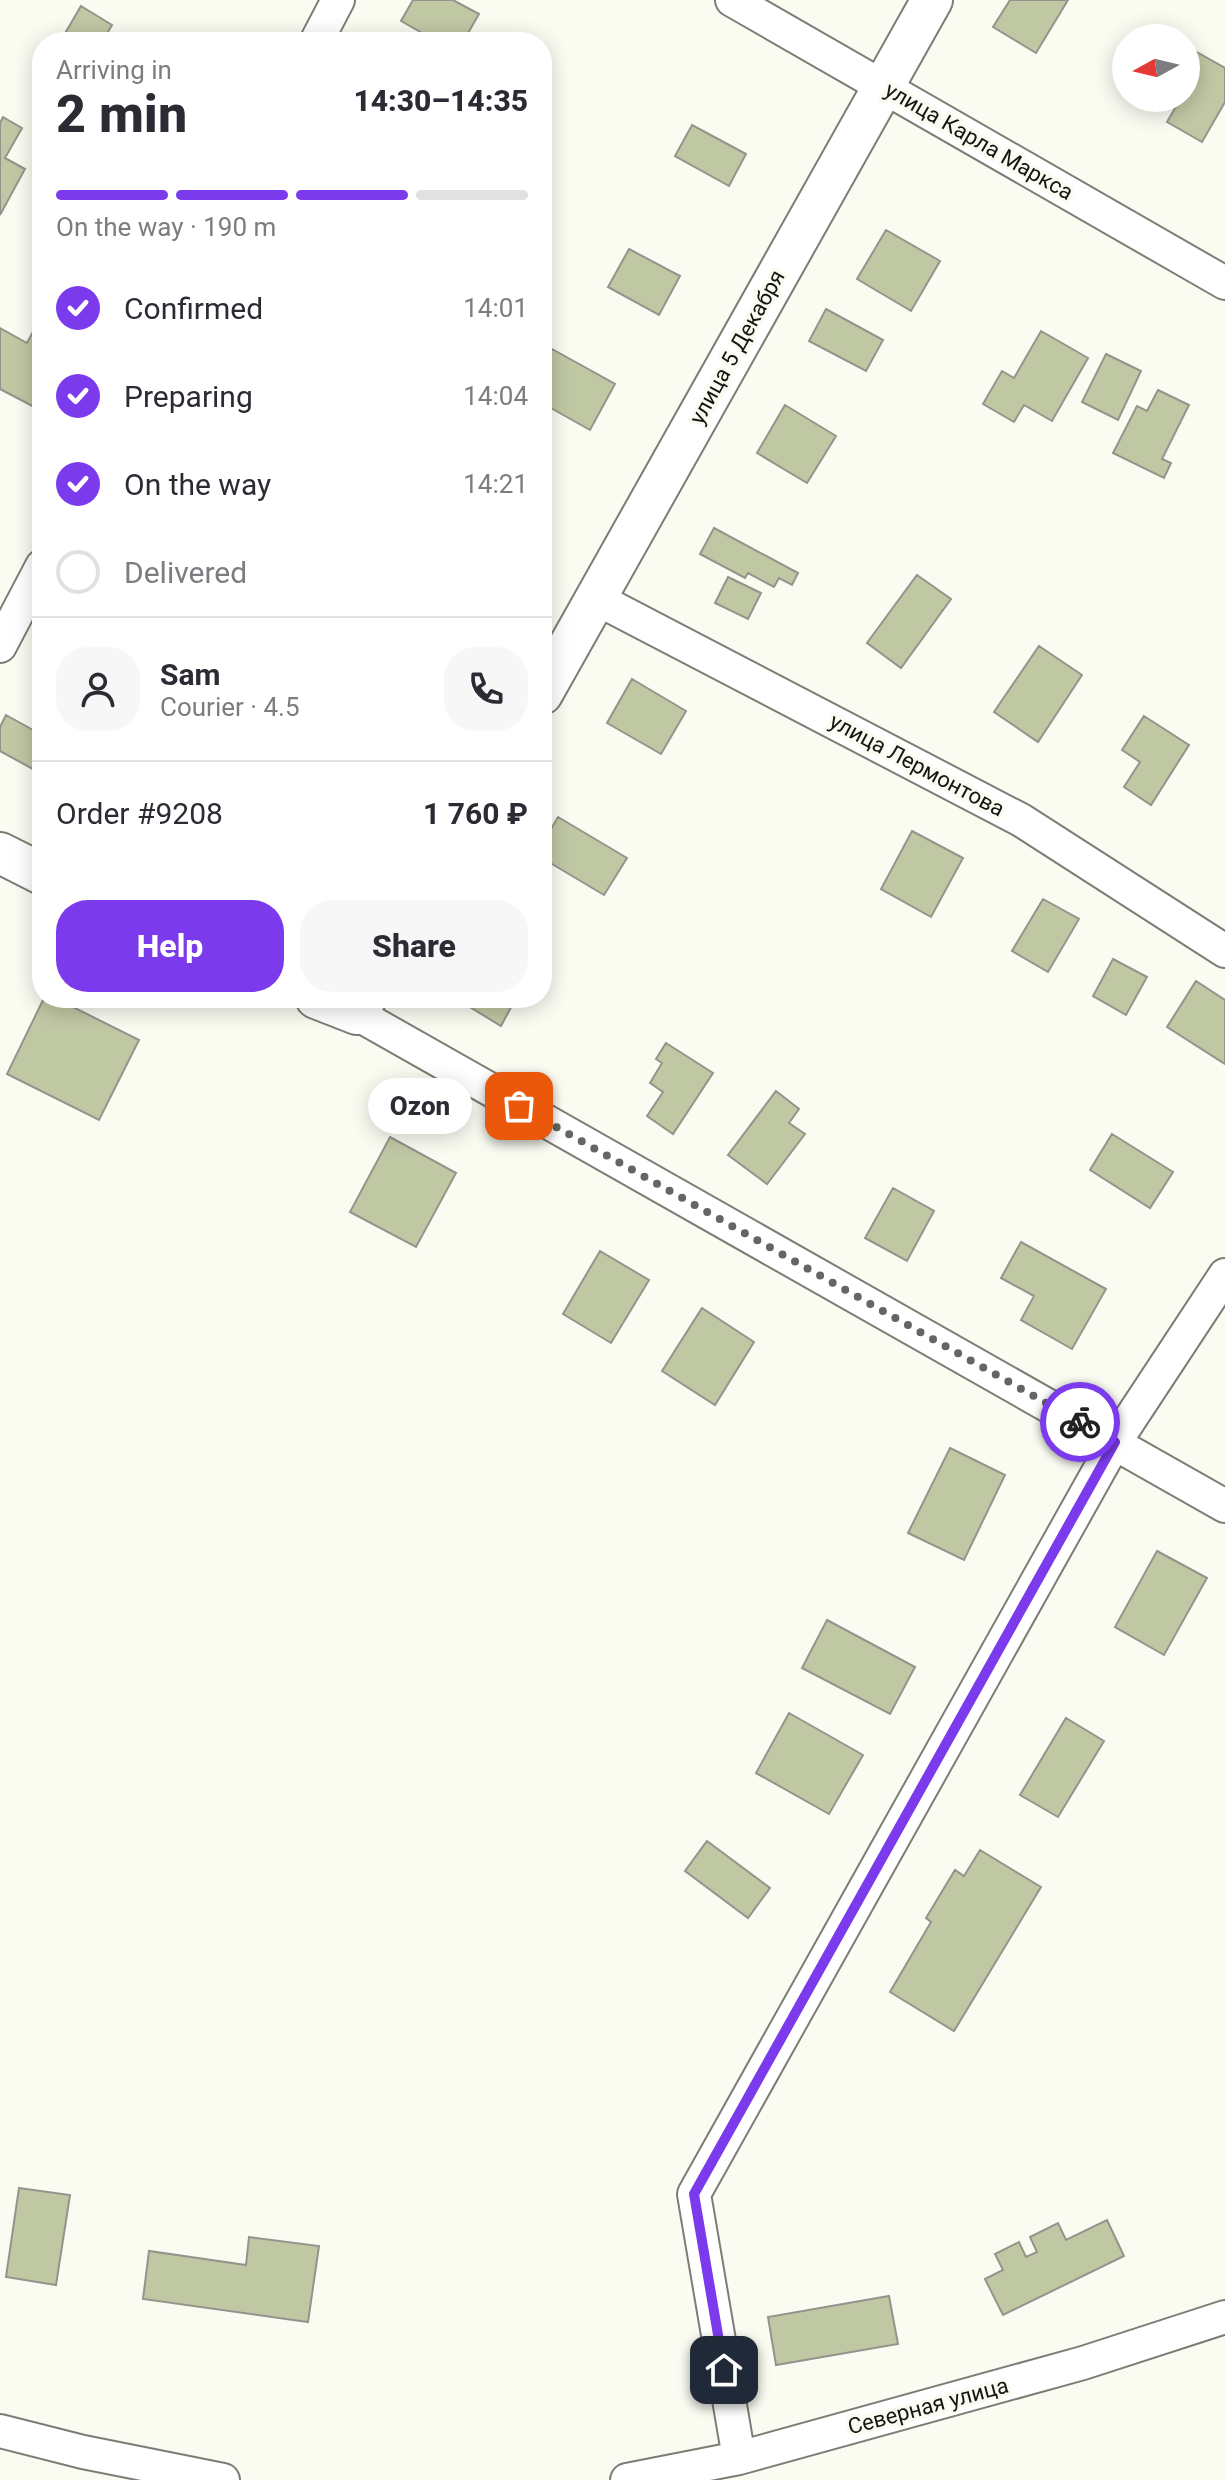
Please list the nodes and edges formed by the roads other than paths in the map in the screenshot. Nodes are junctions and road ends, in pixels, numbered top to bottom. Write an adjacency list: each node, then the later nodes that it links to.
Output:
1 (338, 0): 4 (street)
2 (732, 0): 5 (street, улица Карла Маркса)
3 (932, 0): 5 (street, улица 5 Декабря)
4 (321, 32)
5 (882, 85): 6 (street, улица Карла Маркса); 8 (street, улица 5 Декабря)
6 (1225, 283)
7 (32, 585): 9 (street)
8 (597, 599): 10 (street, улица 5 Декабря); 13 (street, улица Лермонтова)
9 (0, 646)
10 (552, 677)
11 (0, 853): 12 (street)
12 (32, 869)
13 (1225, 951)
14 (365, 1008): 16 (street)
15 (1225, 1275): 16 (street)
16 (1115, 1442): 17 (street); 20 (street)
17 (1225, 1506)
18 (1225, 2317): 20 (street, Северная улица)
19 (0, 2431): 21 (street)
20 (739, 2458): 22 (street, Северная улица)
21 (223, 2480)
22 (627, 2480)

